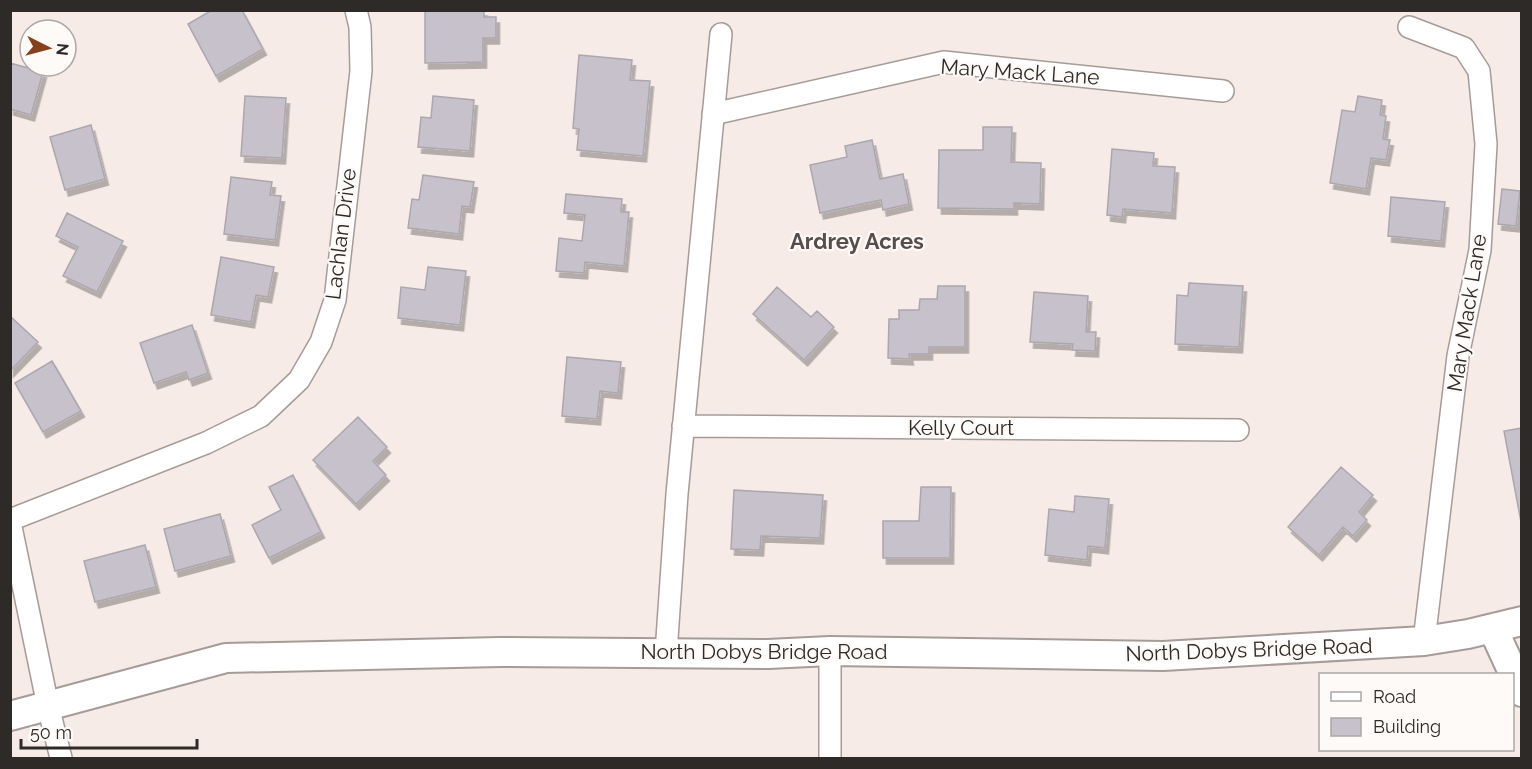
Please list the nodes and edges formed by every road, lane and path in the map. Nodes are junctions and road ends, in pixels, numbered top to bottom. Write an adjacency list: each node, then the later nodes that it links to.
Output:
1 (356, 10): 8 (street, Lachlan Drive)
2 (1409, 27): 11 (street, Mary Mack Lane)
3 (721, 34): 5 (street)
4 (1223, 91): 5 (street, Mary Mack Lane)
5 (713, 114): 6 (street)
6 (683, 426): 7 (street, Kelly Court); 13 (street)
7 (1238, 430)
8 (10, 521): 17 (street)
9 (1521, 621): 10 (street, North Dobys Bridge Road)
10 (1493, 629): 11 (street, North Dobys Bridge Road); 14 (street)
11 (1424, 640): 12 (street, North Dobys Bridge Road)
12 (830, 651): 13 (street, North Dobys Bridge Road); 20 (street)
13 (666, 653): 17 (street, North Dobys Bridge Road)
14 (1513, 673)
15 (1514, 676): 16 (street)
16 (1521, 692)
17 (48, 706): 18 (street, North Dobys Bridge Road); 19 (street)
18 (10, 716)
19 (61, 759)
20 (831, 759)

